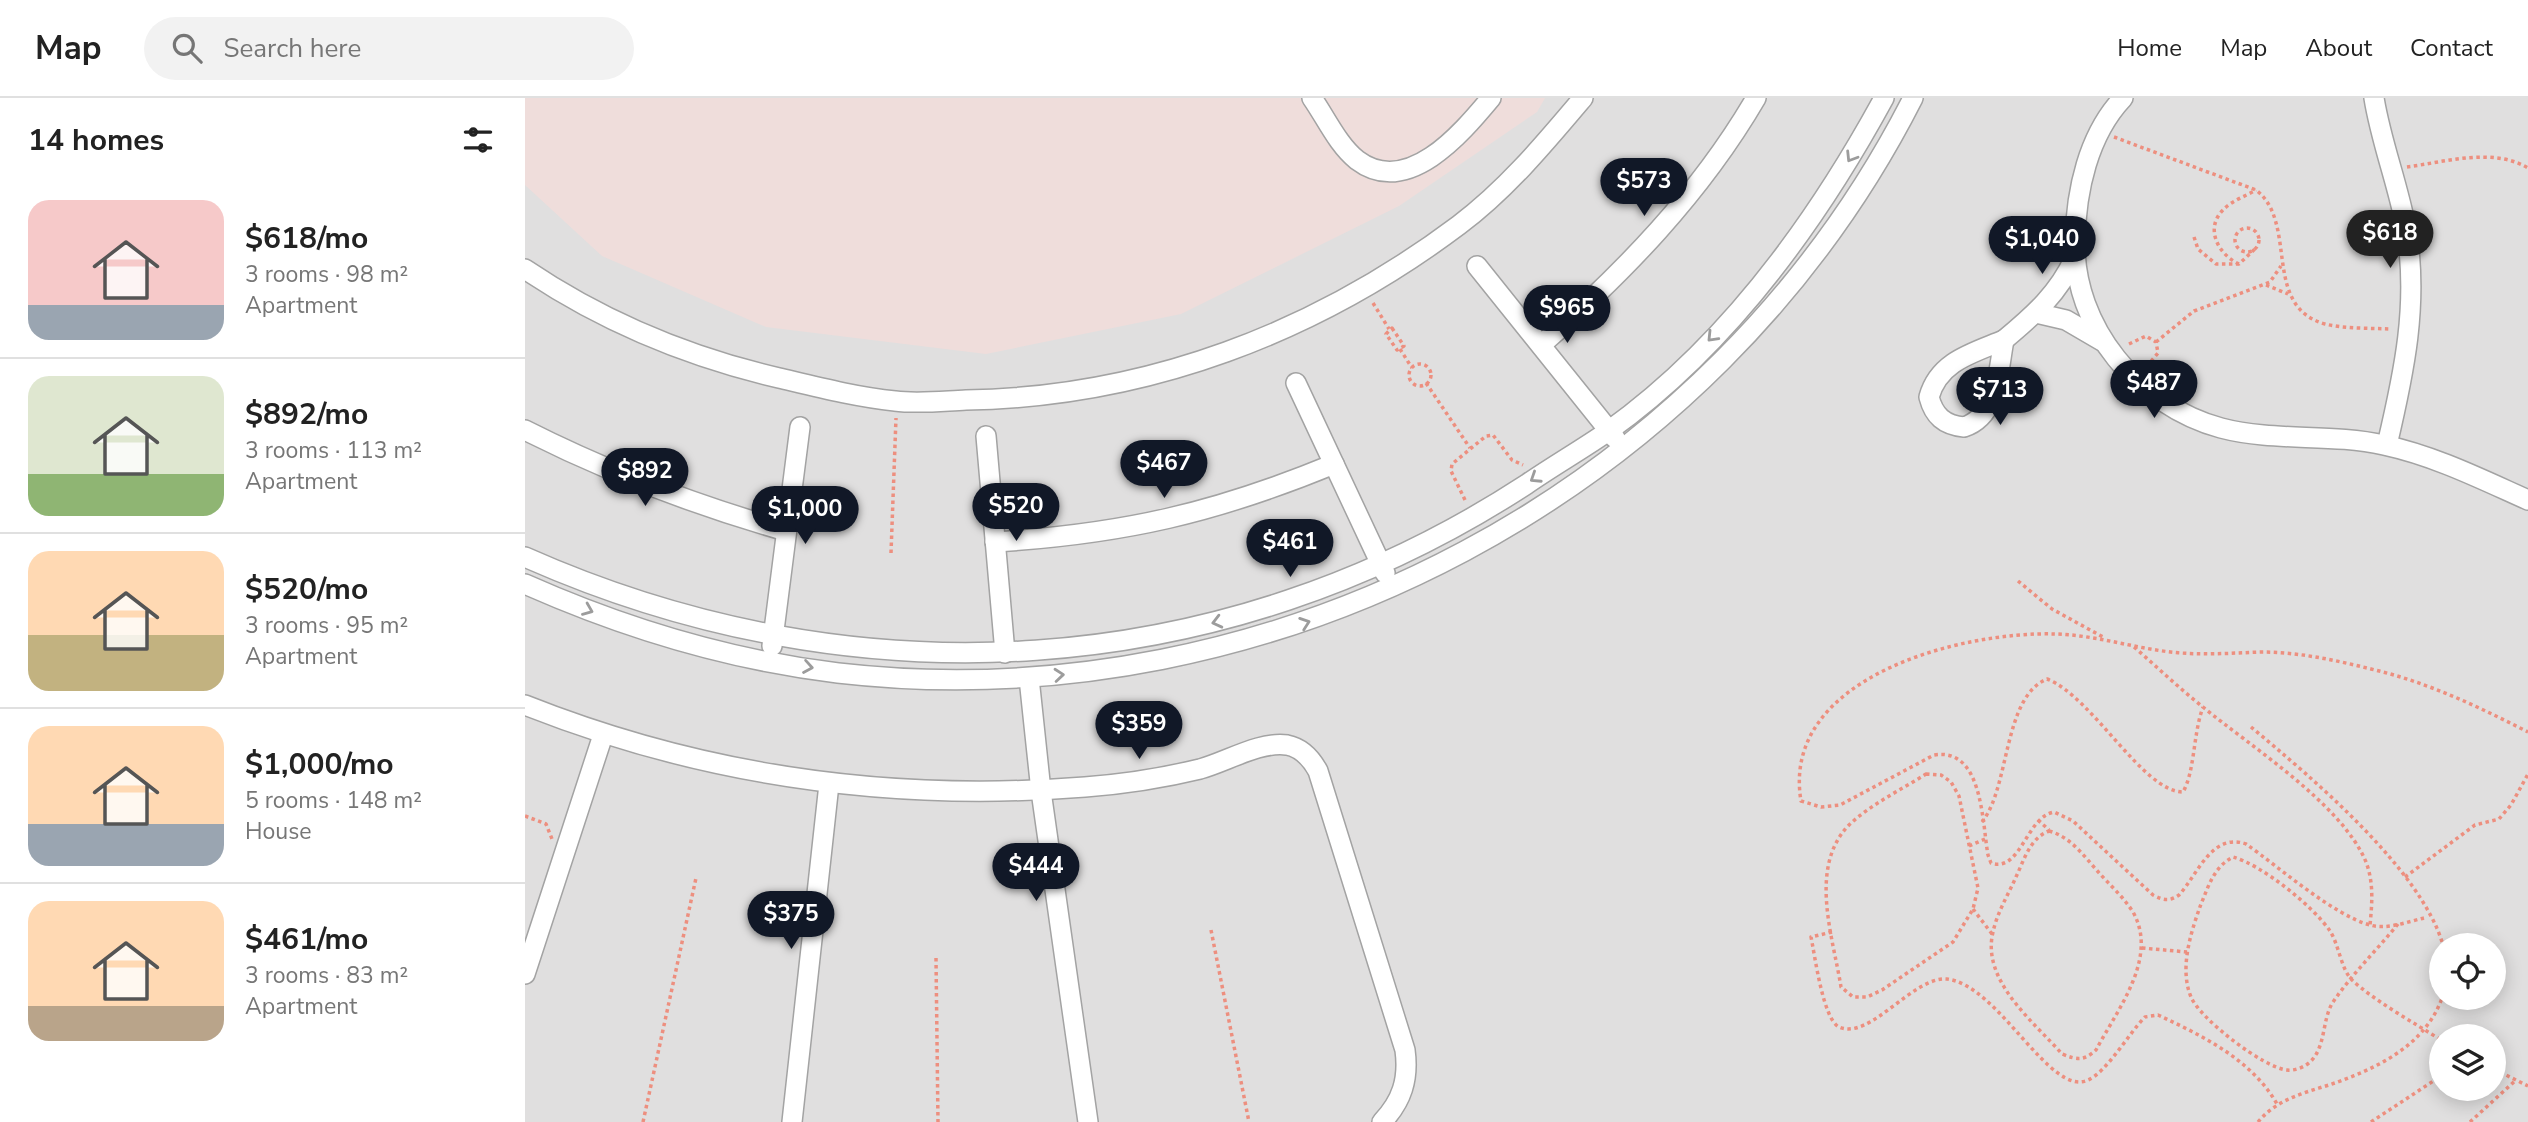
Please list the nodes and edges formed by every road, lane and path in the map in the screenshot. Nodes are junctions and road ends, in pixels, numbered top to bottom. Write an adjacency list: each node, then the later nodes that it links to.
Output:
1 (1312, 98): 2 (street)
2 (1491, 98)
3 (1583, 98): 21 (street)
4 (1756, 98): 28 (street)
5 (1884, 98): 38 (street, one-way to 38)
6 (1913, 98): 42 (street)
7 (2123, 98): 9 (street)
8 (2374, 98): 11 (street)
9 (2099, 131): 12 (path); 15 (street)
10 (2528, 168): 11 (path)
11 (2391, 169): 25 (street)
12 (2256, 190): 16 (path); 17 (path)
13 (2194, 237): 16 (path)
14 (2256, 248): 14 (path); 16 (path)
15 (2075, 257): 23 (street); 30 (street)
16 (2239, 264)
17 (2281, 264): 20 (path); 22 (path)
18 (1478, 266): 28 (street)
19 (525, 269): 35 (street)
20 (2264, 285): 22 (path); 27 (path)
21 (1364, 289): 24 (path); 35 (street)
22 (2289, 294): 25 (path)
23 (2036, 313): 26 (street); 30 (street)
24 (1390, 330): 29 (path); 29 (path)
25 (2410, 331): 40 (street)
26 (2004, 340): 26 (street)
27 (2156, 342): 30 (path); 32 (path)
28 (1541, 345): 38 (street)
29 (1400, 349): 31 (path)
30 (2110, 350): 32 (street)
31 (1412, 368): 34 (path); 34 (path)
32 (2134, 379): 40 (street)
33 (1296, 383): 44 (street)
34 (1426, 383): 41 (path)
35 (897, 402): 49 (path)
36 (800, 427): 47 (street)
37 (525, 430): 47 (street)
38 (1609, 430): 42 (street); 51 (street, one-way to 51)
39 (986, 436): 48 (street)
40 (2387, 445): 45 (street)
41 (1470, 448): 43 (path); 46 (path)
42 (1623, 451): 54 (street)
43 (1529, 463)
44 (1334, 464): 48 (street); 51 (street)
45 (2528, 500)
46 (1461, 506)
47 (786, 531): 55 (street)
48 (995, 542): 58 (street)
49 (891, 553)
50 (525, 556): 55 (street)
51 (1381, 564): 54 (street); 58 (street, one-way to 58)
52 (2018, 581): 56 (path)
53 (525, 584): 59 (street, one-way to 59)
54 (1392, 587): 60 (street, one-way to 54)
55 (773, 634): 58 (street); 59 (street)
56 (2111, 640): 57 (path); 71 (path)
57 (2132, 645): 62 (path); 64 (path)
58 (1005, 653)
59 (770, 660): 60 (street, one-way to 60)
60 (1029, 678): 68 (street)
61 (525, 705): 65 (street)
62 (2203, 708): 71 (path); 81 (path)
63 (2251, 727): 76 (path)
64 (2528, 732)
65 (603, 735): 67 (street); 74 (street)
66 (2528, 774): 76 (path)
67 (829, 784): 68 (street); 100 (street)
68 (1041, 791): 102 (street); 104 (street)
69 (525, 816): 74 (path)
70 (2038, 820): 72 (path); 73 (path); 81 (path)
71 (1982, 822): 73 (path)
72 (2049, 831): 85 (path); 86 (path)
73 (1985, 839): 75 (path)
74 (567, 846): 89 (street)
75 (1969, 846): 78 (path); 83 (path)
76 (2406, 877): 84 (path)
77 (696, 878): 99 (path)
78 (1973, 909): 83 (path); 85 (path)
79 (2424, 918): 80 (path)
80 (2399, 923): 81 (path); 90 (path)
81 (2370, 925)
82 (1211, 930): 103 (path)
83 (1832, 932): 98 (path)
84 (2438, 933)
85 (1992, 934): 86 (path)
86 (2142, 948): 87 (path)
87 (2187, 953): 90 (path); 90 (path)
88 (936, 958): 101 (path)
89 (525, 974)
90 (2351, 978): 92 (path)
91 (2436, 1010): 92 (path)
92 (2426, 1030): 93 (path); 98 (path)
93 (2429, 1032)
94 (2506, 1075): 95 (path)
95 (2516, 1080): 97 (path); 107 (path)
96 (2429, 1084): 106 (path)
97 (2528, 1086)
98 (2277, 1104): 105 (path)
99 (643, 1122)
100 (792, 1122)
101 (938, 1122)
102 (1089, 1122)
103 (1249, 1122)
104 (1382, 1122)
105 (2258, 1122)
106 (2371, 1122)
107 (2470, 1122)

